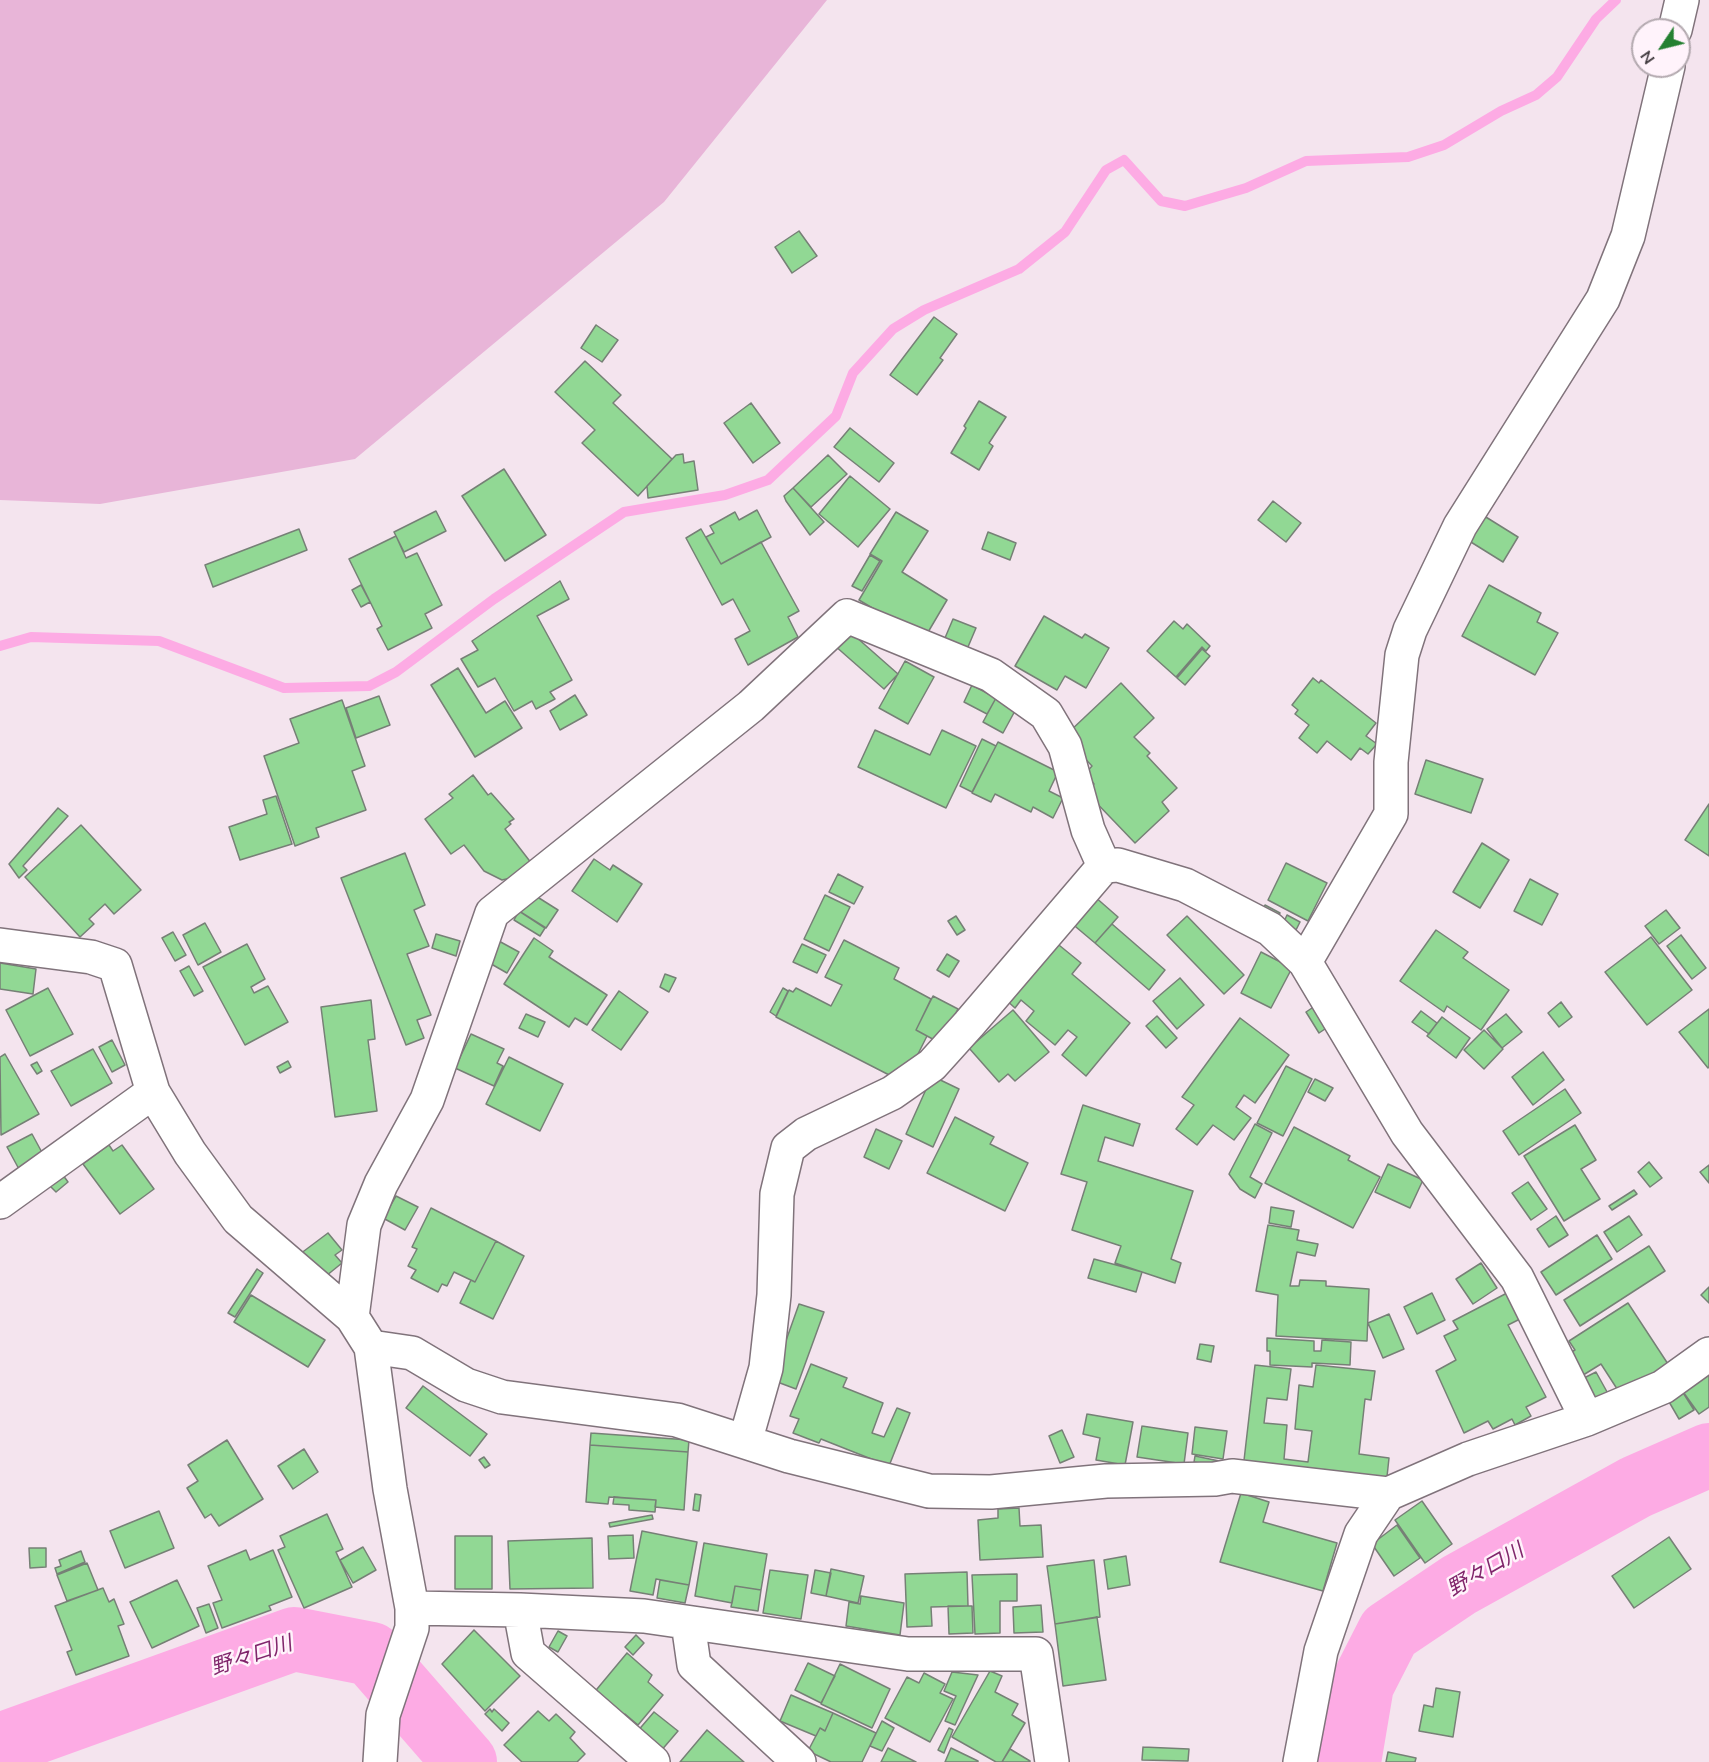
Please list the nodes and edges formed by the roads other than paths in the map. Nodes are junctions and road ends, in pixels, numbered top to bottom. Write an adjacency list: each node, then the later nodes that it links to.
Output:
1 (1682, 0): 2 (street)
2 (1678, 18)
3 (1665, 78): 6 (street)
4 (1104, 866): 6 (street); 9 (street); 13 (street)
5 (0, 945): 7 (street)
6 (1305, 962): 12 (street)
7 (153, 1092): 8 (street); 9 (street)
8 (0, 1202)
9 (352, 1317): 10 (street)
10 (370, 1347): 13 (street); 16 (street)
11 (1709, 1354): 12 (street)
12 (1587, 1419): 14 (street)
13 (746, 1442): 14 (street)
14 (1388, 1494): 22 (street)
15 (520, 1610): 16 (street); 17 (street); 19 (street)
16 (412, 1618): 18 (street)
17 (688, 1623): 20 (street); 21 (street)
18 (380, 1762)
19 (653, 1762)
20 (799, 1762)
21 (1052, 1762)
22 (1300, 1762)

